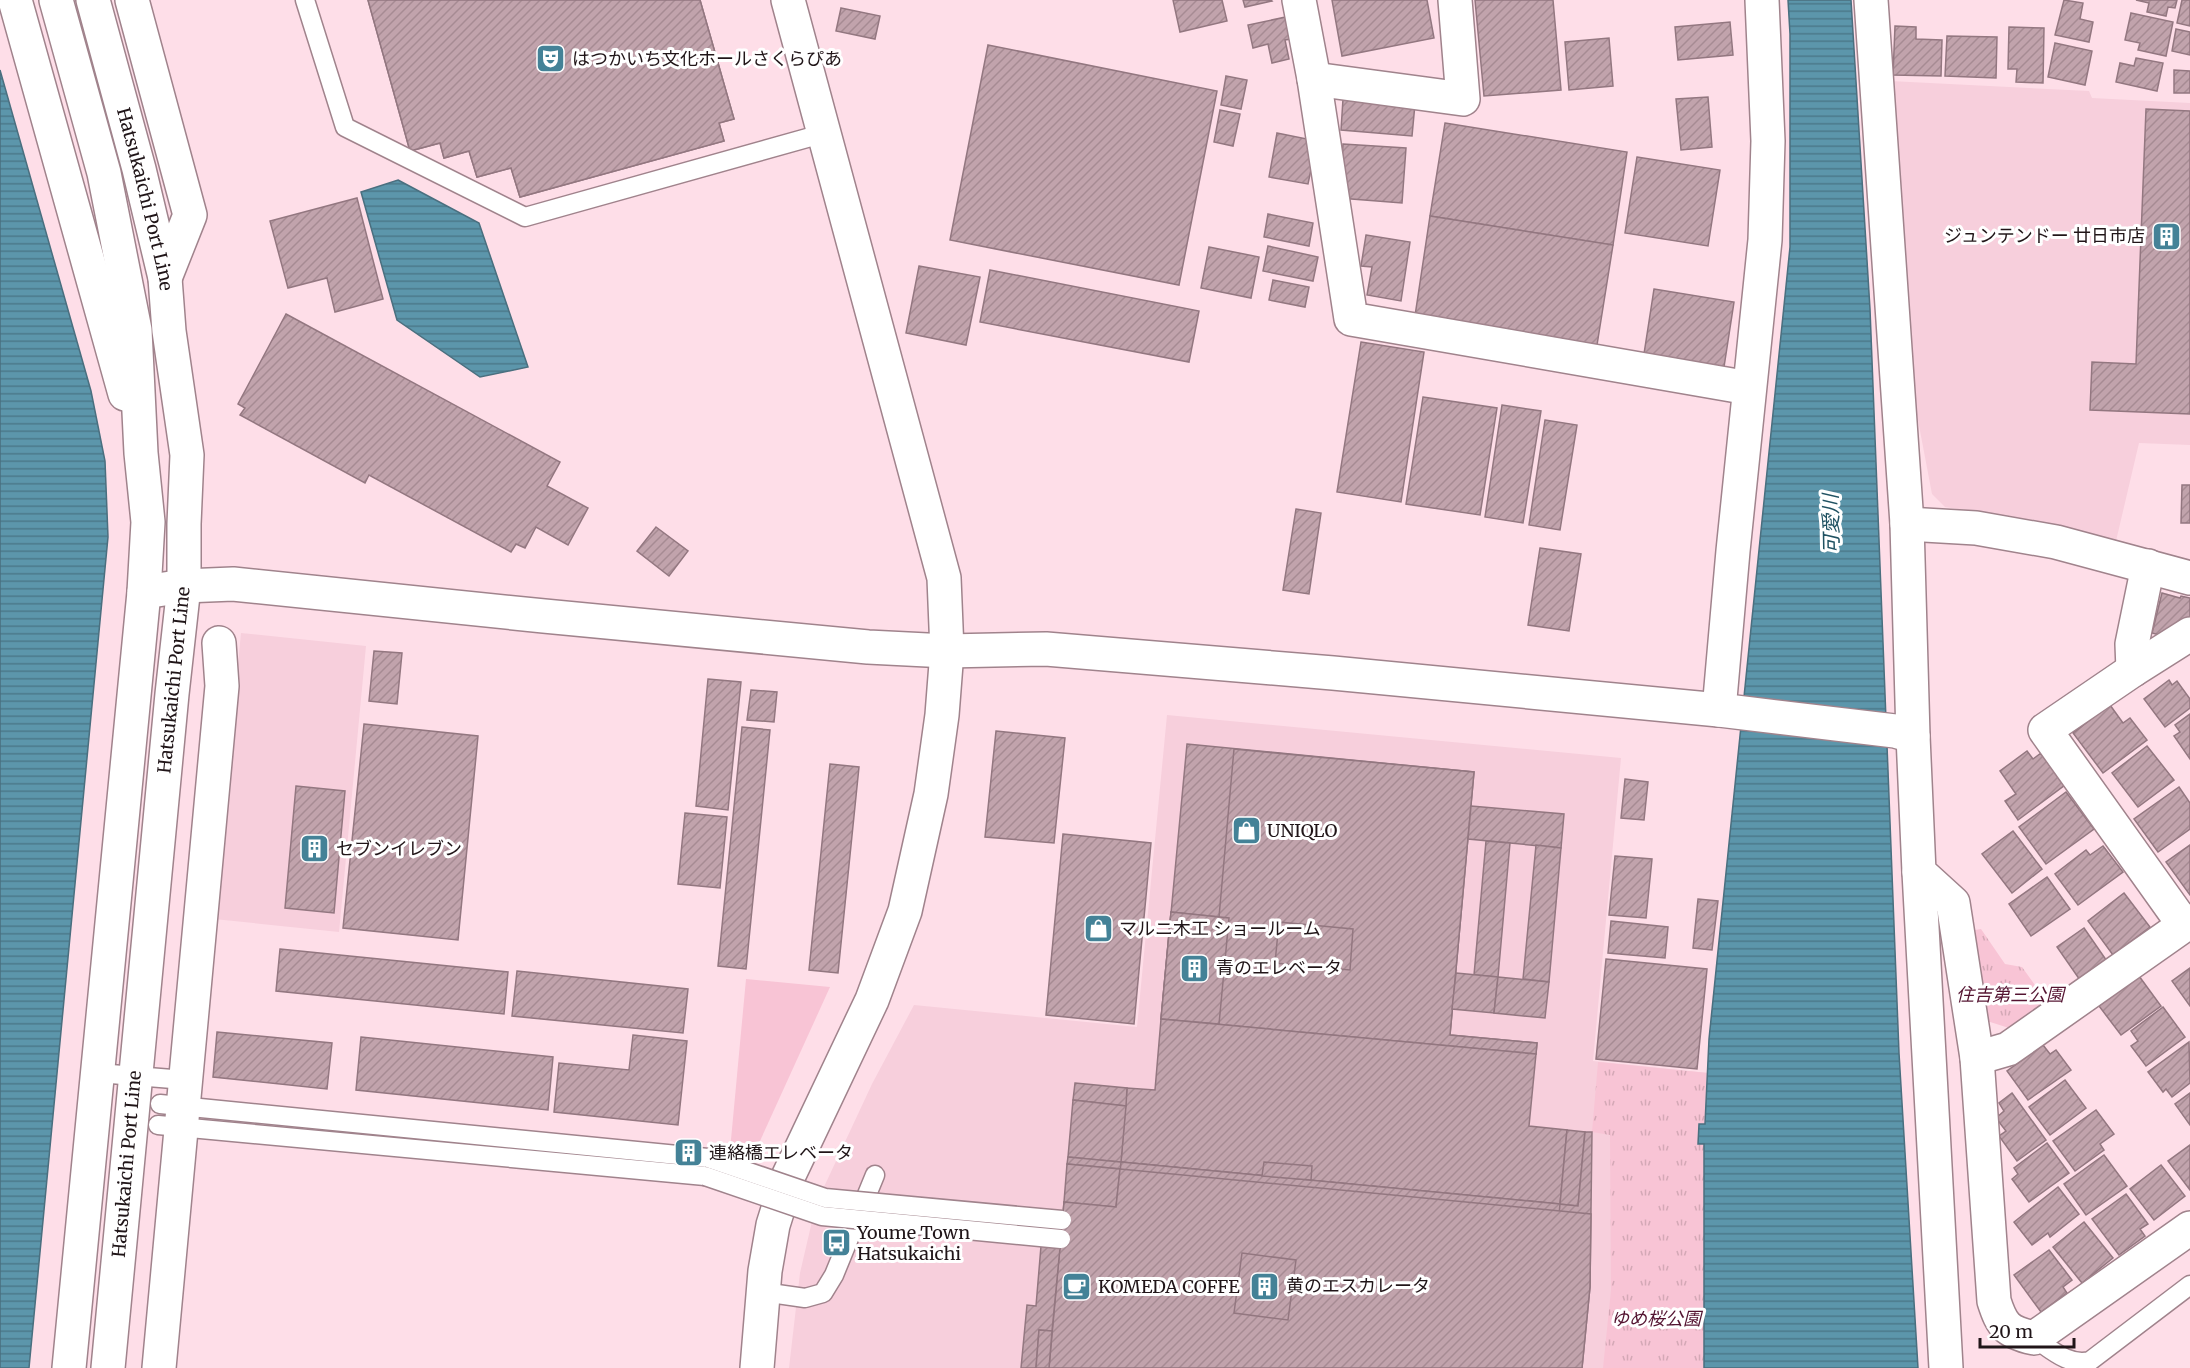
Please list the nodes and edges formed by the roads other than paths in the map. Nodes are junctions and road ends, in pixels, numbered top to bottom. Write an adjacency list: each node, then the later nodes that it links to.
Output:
1 (15, 0): 15 (street)
2 (56, 0): 15 (street, Hatsukaichi Port Line)
3 (93, 0): 13 (street, Hatsukaichi Port Line)
4 (132, 0): 13 (street)
5 (305, 0): 12 (lane)
6 (788, 0): 12 (street)
7 (1299, 0): 11 (street)
8 (1455, 0): 11 (street)
9 (1762, 0): 14 (street)
10 (1871, 0): 16 (street)
11 (1314, 79): 14 (street)
12 (825, 133): 23 (street)
13 (165, 278): 19 (street, Hatsukaichi Port Line)
14 (1749, 388): 25 (street)
15 (141, 453): 20 (street, Hatsukaichi Port Line)
16 (1906, 524): 17 (street); 26 (street)
17 (2148, 566): 18 (street); 24 (street)
18 (2190, 578)
19 (184, 586): 20 (street); 23 (street); 31 (street, Hatsukaichi Port Line)
20 (144, 592): 30 (street, Hatsukaichi Port Line)
21 (2190, 634): 24 (street)
22 (219, 642): 32 (street)
23 (947, 651): 25 (street); 36 (street)
24 (2133, 670): 28 (street)
25 (1728, 712): 26 (street)
26 (1904, 734): 27 (street)
27 (1920, 872): 29 (street); 42 (street)
28 (2187, 923): 29 (street)
29 (1977, 1058): 37 (street)
30 (98, 1073): 31 (lane); 38 (street, Hatsukaichi Port Line)
31 (135, 1076): 32 (lane); 39 (street, Hatsukaichi Port Line)
32 (173, 1109): 32 (lane, bridge); 40 (street)
33 (875, 1175): 36 (lane)
34 (2190, 1228): 37 (street)
35 (2190, 1285): 37 (lane)
36 (763, 1292): 41 (street)
37 (2034, 1338)
38 (69, 1368)
39 (108, 1368)
40 (159, 1368)
41 (758, 1368)
42 (1946, 1368)

